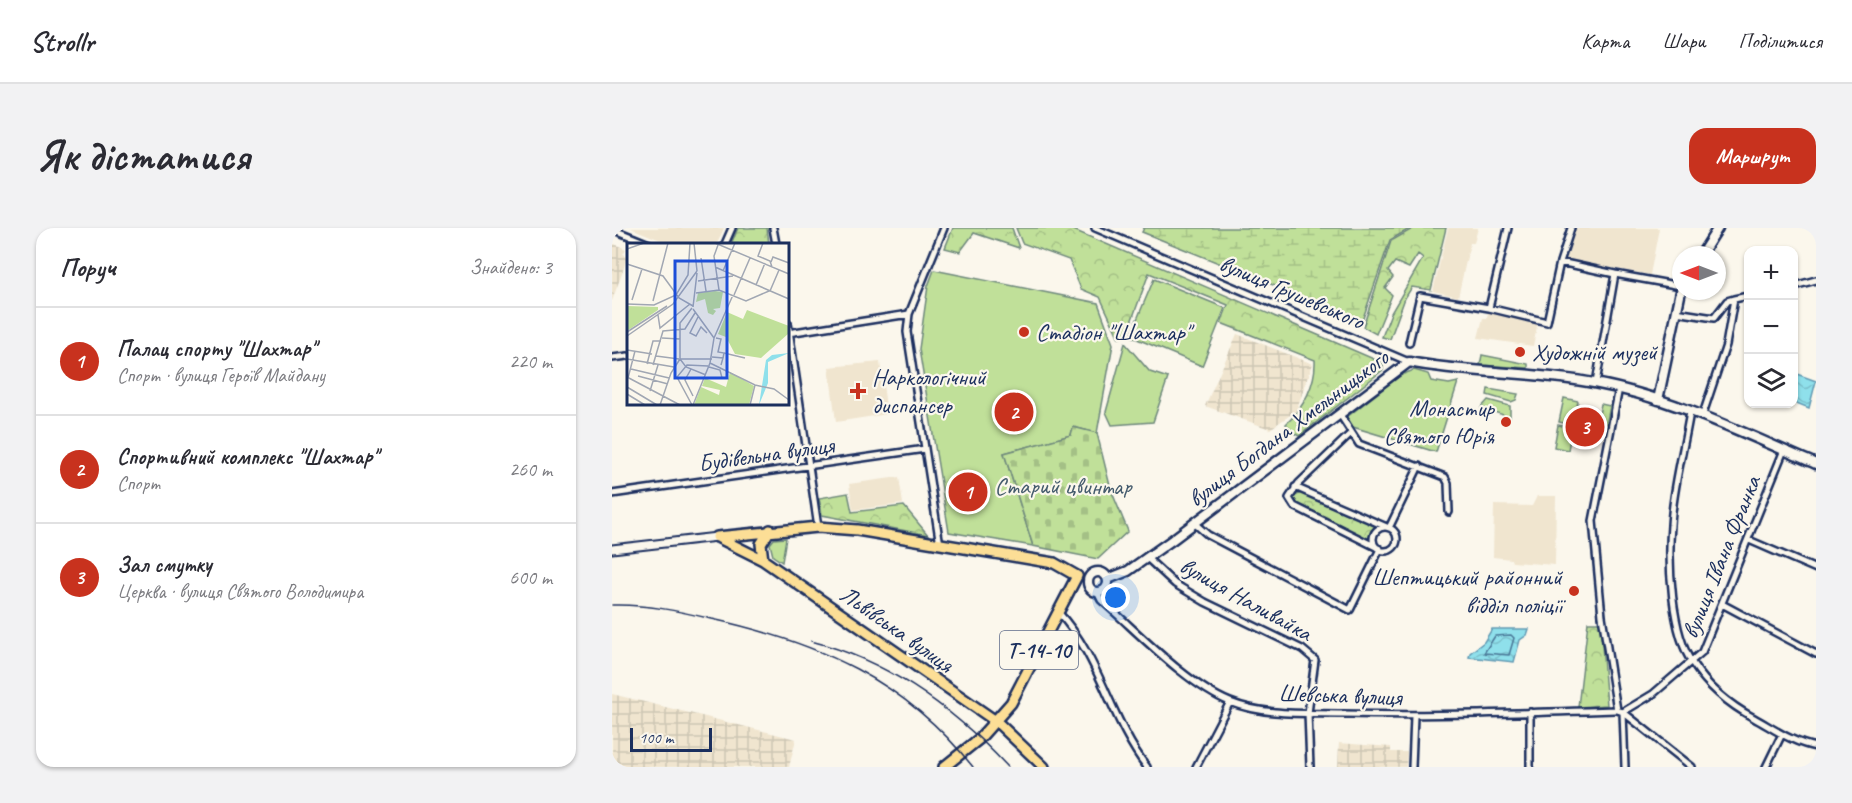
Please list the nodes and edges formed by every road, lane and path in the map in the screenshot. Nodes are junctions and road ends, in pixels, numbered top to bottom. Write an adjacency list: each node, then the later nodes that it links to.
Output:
1 (732, 228): 10 (street)
2 (773, 228): 11 (street)
3 (944, 228): 23 (street)
4 (1095, 228): 29 (street, вулиця Грушевського)
5 (1508, 228): 21 (street)
6 (1571, 228): 13 (street)
7 (1718, 228): 12 (main road)
8 (612, 229): 9 (street)
9 (647, 243)
10 (725, 243)
11 (776, 243)
12 (1707, 246)
13 (1560, 262): 14 (street); 21 (street)
14 (1615, 274): 17 (street); 30 (street)
15 (1816, 280): 16 (street)
16 (1798, 285)
17 (1672, 287)
18 (1744, 297): 19 (street)
19 (1734, 299): 22 (street); 35 (street)
20 (1679, 300): 22 (main road)
21 (1490, 308): 26 (street)
22 (1676, 312): 32 (main road)
23 (909, 314): 24 (street); 37 (street)
24 (789, 333)
25 (789, 339): 41 (street)
26 (1409, 343)
27 (627, 356): 28 (street)
28 (612, 358)
29 (1409, 362): 30 (main road, вулиця Богдана Хмельницького); 34 (main road, вулиця Богдана Хмельницького)
30 (1596, 383): 31 (main road, вулиця Богдана Хмельницького)
31 (1619, 388): 32 (main road, вулиця Богдана Хмельницького); 66 (street)
32 (1658, 400): 33 (main road, вулиця Богдана Хмельницького)
33 (1690, 412): 35 (main road, вулиця Богдана Хмельницького); 64 (street)
34 (1339, 413): 36 (street); 45 (main road, вулиця Богдана Хмельницького)
35 (1702, 417): 38 (main road, вулиця Богдана Хмельницького)
36 (1350, 434): 40 (street); 42 (street)
37 (925, 449): 41 (street, Будівельна вулиця); 51 (street)
38 (1784, 450): 39 (main road, вулиця Богдана Хмельницького); 50 (street, вулиця Івана Франка)
39 (1816, 464)
40 (1419, 466): 44 (street); 47 (street)
41 (809, 467): 43 (street, Будівельна вулиця); 46 (street)
42 (1295, 487): 47 (street); 53 (street)
43 (612, 494)
44 (1449, 512)
45 (1194, 523): 53 (street); 54 (main road, вулиця Богдана Хмельницького)
46 (818, 527): 48 (main road); 51 (main road)
47 (1389, 528): 53 (street); 53 (street)
48 (770, 530): 49 (main road); 55 (main road)
49 (717, 537): 52 (street); 55 (main road, Львівська вулиця)
50 (1749, 540): 56 (street); 61 (street, вулиця Івана Франка)
51 (940, 545): 57 (main road)
52 (612, 549)
53 (1380, 549)
54 (1146, 557): 59 (main road, вулиця Богдана Хмельницького); 68 (street, вулиця Наливайка)
55 (763, 560): 70 (main road, Львівська вулиця)
56 (1816, 568)
57 (1077, 576): 58 (main road); 62 (main road, Т-14-10)
58 (1088, 578): 59 (main road); 60 (main road)
59 (1108, 579): 60 (main road)
60 (1097, 592): 65 (street, Шевська вулиця)
61 (1722, 604): 63 (street); 64 (street, вулиця Івана Франка)
62 (1058, 612): 70 (main road, Т-14-10); 75 (street)
63 (1816, 654)
64 (1692, 663): 66 (street, вулиця Івана Франка); 71 (street)
65 (1230, 702): 68 (street, Шевська вулиця); 76 (street)
66 (1620, 711): 67 (street, Шевська вулиця); 80 (street); 81 (street)
67 (1530, 712): 69 (street, Шевська вулиця); 79 (street)
68 (1308, 713): 69 (street, Шевська вулиця); 77 (street, вулиця Наливайка)
69 (1414, 716): 78 (street)
70 (997, 722): 73 (main road); 74 (main road, Львівська вулиця)
71 (1782, 734): 72 (street); 82 (street)
72 (1816, 747)
73 (944, 767)
74 (1044, 767)
75 (1147, 767)
76 (1196, 767)
77 (1310, 767)
78 (1412, 767)
79 (1530, 767)
80 (1625, 767)
81 (1692, 767)
82 (1766, 767)

